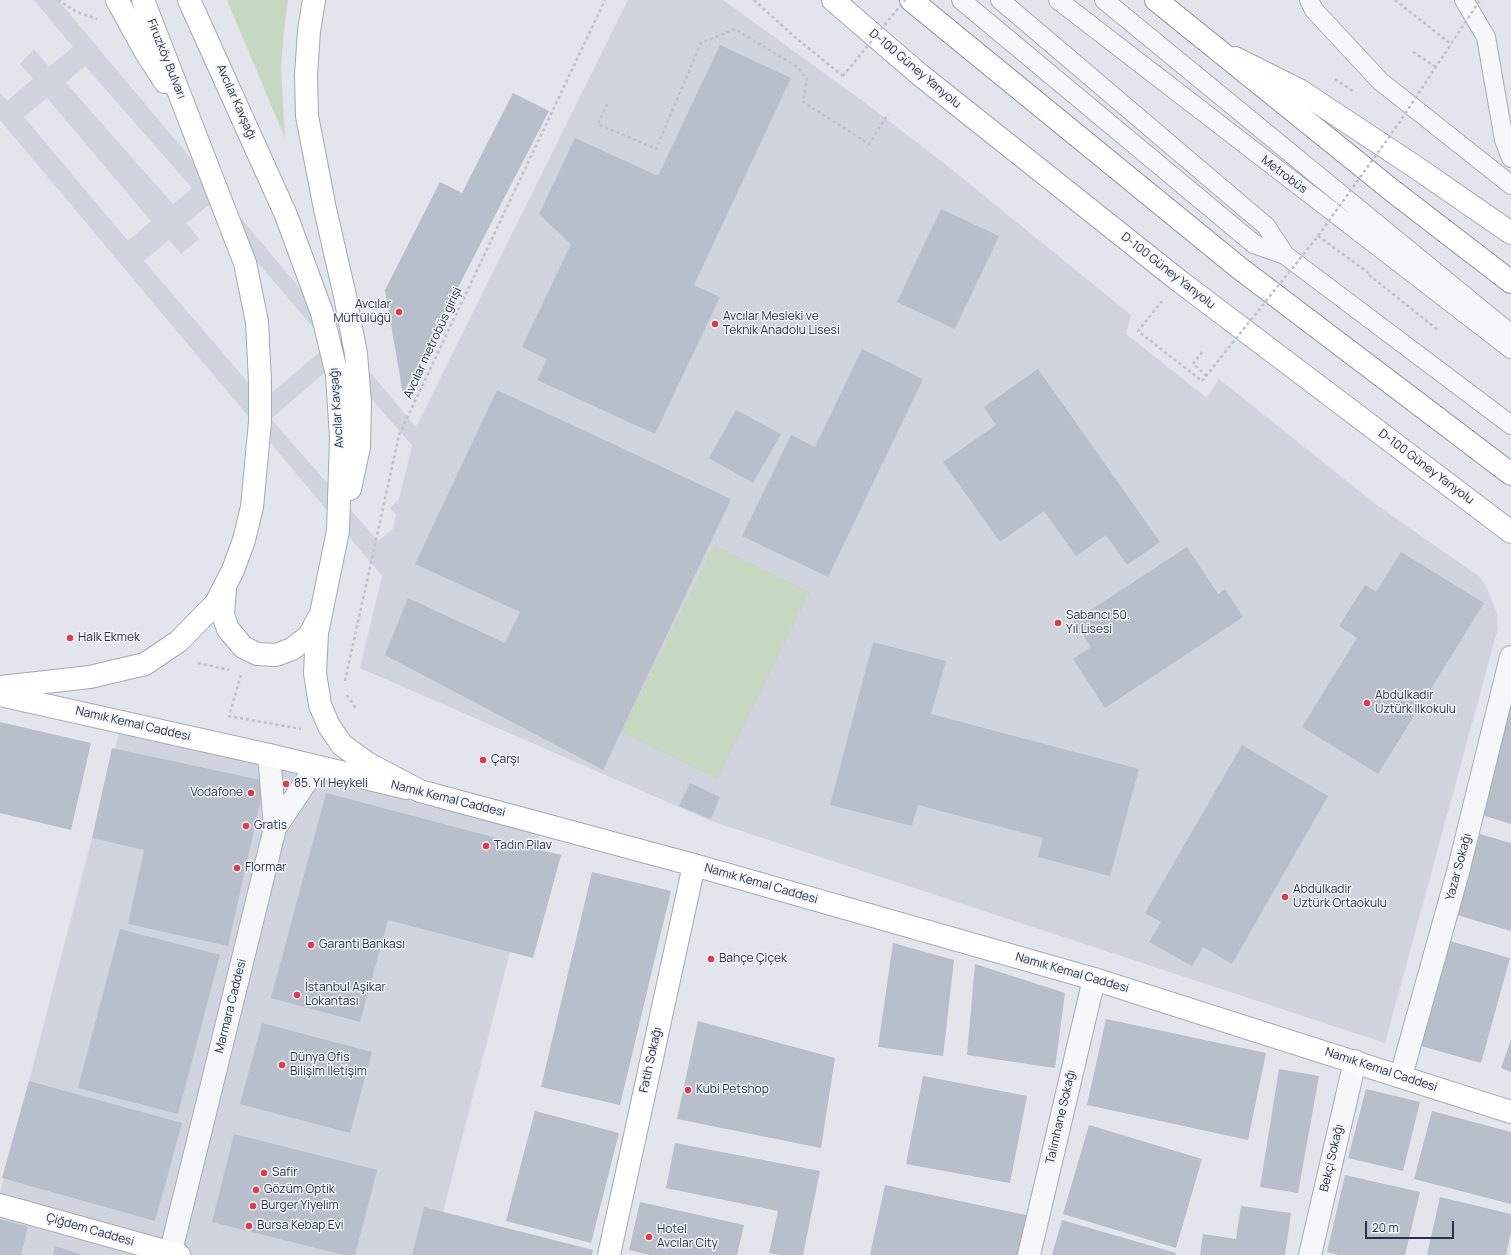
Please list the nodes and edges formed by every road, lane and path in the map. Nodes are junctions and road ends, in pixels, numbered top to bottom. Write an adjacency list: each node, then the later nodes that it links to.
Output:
1 (117, 0): 25 (main road)
2 (143, 0): 25 (main road, Firuzköy Bulvarı)
3 (189, 0): 42 (main road, Avcılar Kavşağı)
4 (314, 0): 42 (main road)
5 (605, 0): 50 (path, Avcılar metrobüs girişi)
6 (754, 0): 8 (path, bridge)
7 (833, 0): 33 (main road, D-100 Güney Yanyolu)
8 (905, 0)
9 (911, 0): 41 (main road)
10 (961, 0): 30 (lane)
11 (1000, 0): 30 (lane)
12 (1058, 0): 37 (lane, Metrobüs)
13 (1104, 0): 36 (lane, Metrobüs)
14 (1156, 0): 20 (main road)
15 (1309, 0): 27 (lane)
16 (1395, 0): 19 (path)
17 (1464, 0): 26 (lane)
18 (1480, 0): 19 (path, bridge)
19 (1451, 44): 22 (path, bridge)
20 (1218, 50): 28 (main road); 34 (main road)
21 (1413, 52): 22 (path)
22 (1436, 67): 29 (path, bridge)
23 (607, 104): 24 (path)
24 (888, 114)
25 (189, 118): 44 (main road)
26 (1511, 158)
27 (1511, 185)
28 (1511, 233)
29 (1318, 236): 32 (path); 39 (path, bridge)
30 (1285, 254): 40 (lane)
31 (1372, 271): 32 (path)
32 (1369, 275): 35 (path)
33 (1178, 280): 39 (path, bridge); 43 (main road, D-100 Güney Yanyolu)
34 (1511, 282)
35 (1438, 330)
36 (1511, 334)
37 (1511, 349)
38 (1202, 352): 39 (path)
39 (1207, 376)
40 (1511, 425)
41 (1511, 474)
42 (338, 531): 45 (main road, Avcılar Kavşağı)
43 (1511, 532)
44 (229, 578): 45 (main road); 48 (main road)
45 (320, 615): 54 (main road, Avcılar Kavşağı)
46 (1511, 657): 59 (street, Yazar Sokağı)
47 (198, 663): 51 (path)
48 (0, 687)
49 (0, 695): 52 (main road, Namık Kemal Caddesi)
50 (357, 710)
51 (306, 730)
52 (269, 755): 53 (main road, Namık Kemal Caddesi); 55 (street)
53 (316, 767): 54 (main road, Namık Kemal Caddesi); 55 (street, Marmara Caddesi)
54 (420, 791): 56 (main road, Namık Kemal Caddesi)
55 (275, 828): 62 (street, Marmara Caddesi)
56 (694, 865): 57 (main road, Namık Kemal Caddesi); 63 (main road, Fatih Sokağı)
57 (1094, 979): 58 (main road, Namık Kemal Caddesi); 64 (street, Talimhane Sokağı)
58 (1355, 1062): 59 (main road, Namık Kemal Caddesi); 65 (street, Bekçi Sokağı)
59 (1401, 1076): 60 (main road, Namık Kemal Caddesi)
60 (1511, 1112)
61 (0, 1205): 62 (main road, Çiğdem Caddesi)
62 (173, 1254)
63 (609, 1255)
64 (1029, 1255)
65 (1310, 1255)

